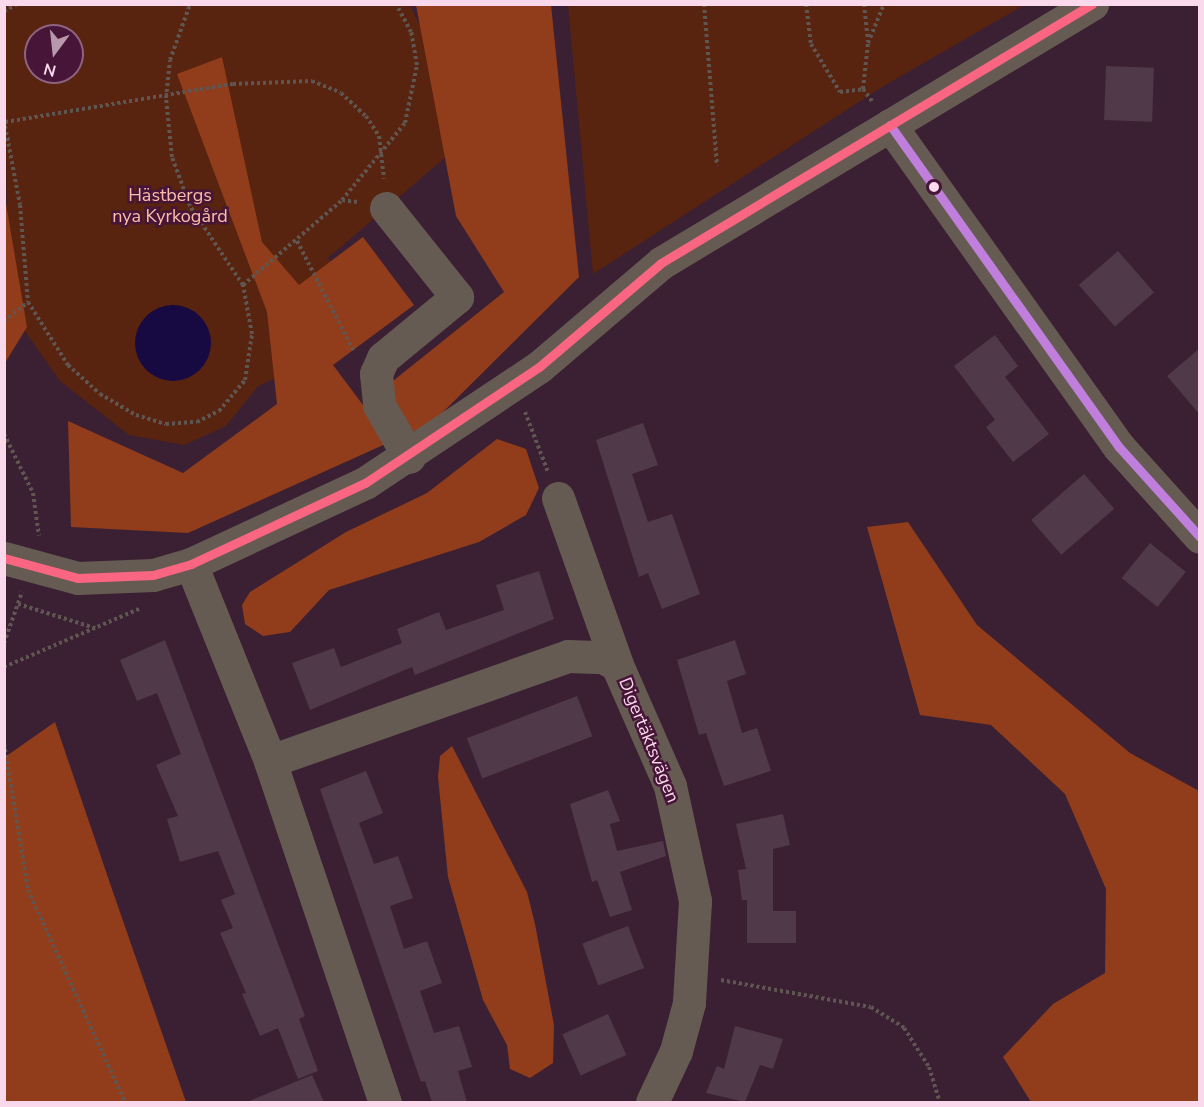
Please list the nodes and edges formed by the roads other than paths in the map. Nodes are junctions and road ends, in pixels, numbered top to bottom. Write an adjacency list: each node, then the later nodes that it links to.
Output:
1 (1092, 4): 2 (street)
2 (890, 124): 4 (street); 6 (street)
3 (386, 208): 4 (street)
4 (409, 457): 8 (street)
5 (558, 498): 9 (street)
6 (1200, 537)
7 (17, 562): 8 (street)
8 (191, 564): 10 (street)
9 (617, 665): 10 (street, Digertäktsvägen); 12 (street, Digertäktsvägen)
10 (270, 761): 11 (street)
11 (385, 1102)
12 (652, 1102)

